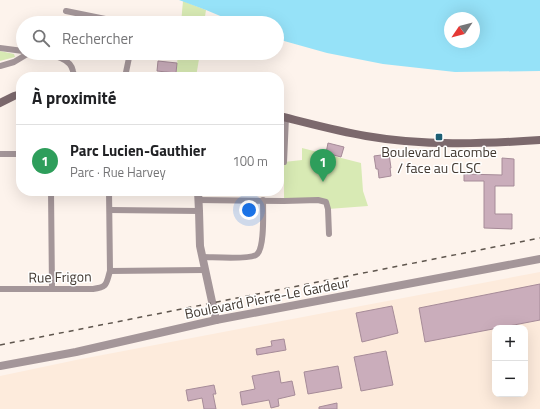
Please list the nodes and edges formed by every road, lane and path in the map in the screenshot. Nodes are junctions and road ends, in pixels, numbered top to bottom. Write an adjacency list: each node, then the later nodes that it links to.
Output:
1 (66, 11): 2 (street)
2 (91, 16)
3 (0, 48): 4 (street)
4 (16, 50)
5 (17, 60): 8 (street)
6 (65, 60): 9 (street)
7 (129, 60): 10 (street)
8 (0, 66)
9 (73, 72)
10 (126, 72)
11 (16, 95): 12 (main road)
12 (0, 103)
13 (284, 116): 14 (main road)
14 (540, 140)
15 (0, 154): 16 (street)
16 (16, 154)
17 (51, 196): 30 (street)
18 (109, 196): 22 (street)
19 (198, 196): 23 (street)
20 (211, 196): 21 (street)
21 (263, 200): 24 (street); 25 (street)
22 (110, 210): 23 (street); 27 (street)
23 (199, 211): 25 (street)
24 (329, 234)
25 (203, 257): 28 (street)
26 (540, 259): 31 (street, Boulevard Pierre-Le Gardeur)
27 (110, 270): 28 (street, Rue Frigon); 30 (street, Rue Frigon)
28 (205, 270): 31 (street)
29 (0, 289): 30 (street, Rue Frigon)
30 (52, 289)
31 (216, 320): 32 (street, Boulevard Pierre-Le Gardeur)
32 (0, 366)

